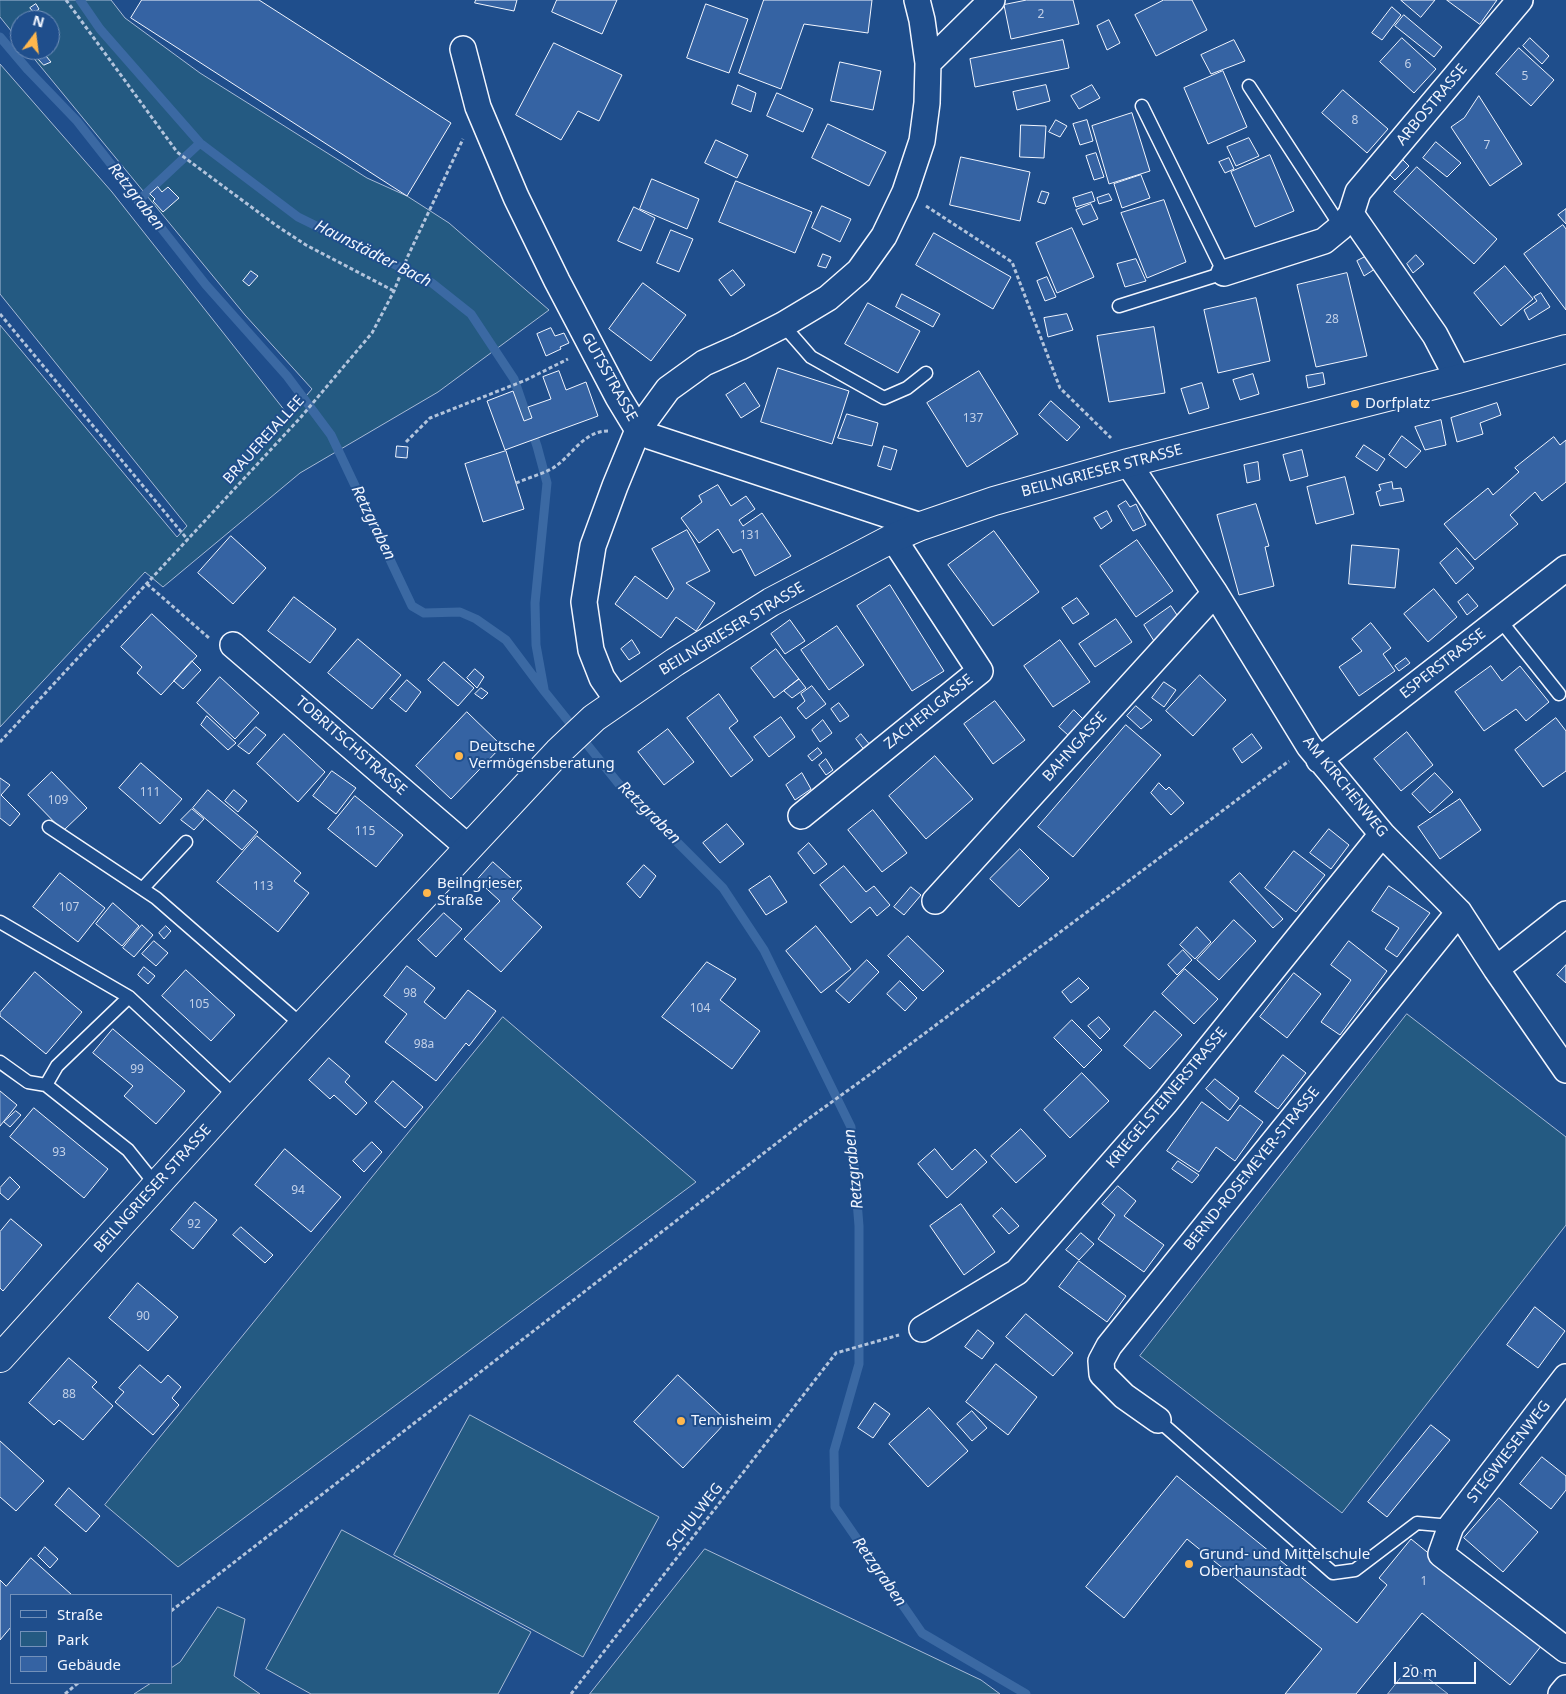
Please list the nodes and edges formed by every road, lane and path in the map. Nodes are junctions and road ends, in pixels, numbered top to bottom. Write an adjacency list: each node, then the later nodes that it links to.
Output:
1 (66, 0): 13 (path)
2 (917, 0): 6 (street)
3 (992, 0): 6 (street)
4 (1520, 0): 11 (street, ARBOSTRASSE)
5 (463, 49): 9 (street, GUTSSTRASSE)
6 (928, 64): 10 (street)
7 (1249, 86): 11 (lane)
8 (1142, 106): 12 (lane)
9 (478, 107): 13 (path, BRAUEREIALLEE); 17 (street, GUTSSTRASSE)
10 (905, 192): 16 (street); 23 (path)
11 (1346, 220): 12 (street); 20 (street)
12 (1224, 272): 14 (lane)
13 (394, 291): 27 (path, BRAUEREIALLEE)
14 (1119, 306)
15 (0, 314): 27 (path)
16 (783, 325): 19 (lane); 21 (street)
17 (591, 345): 21 (street, GUTSSTRASSE); 22 (path)
18 (1566, 349): 20 (main road, BEILNGRIESER STRASSE)
19 (926, 373)
20 (1458, 379): 23 (main road, BEILNGRIESER STRASSE)
21 (638, 430): 24 (path); 25 (street, GUTSSTRASSE); 34 (street)
22 (406, 442)
23 (1128, 464): 25 (main road, BEILNGRIESER STRASSE); 30 (street, AM KIRCHENWEG)
24 (516, 483)
25 (921, 526): 26 (main road, BEILNGRIESER STRASSE)
26 (893, 538): 34 (main road, BEILNGRIESER STRASSE); 37 (street, ZACHERLGASSE)
27 (188, 540): 29 (path, BRAUEREIALLEE)
28 (1566, 568): 31 (street, ESPERSTRASSE)
29 (148, 584): 32 (path); 35 (path, BRAUEREIALLEE)
30 (1215, 593): 36 (street, AM KIRCHENWEG); 43 (street, BAHNGASSE)
31 (1500, 620): 33 (lane); 36 (street, ESPERSTRASSE)
32 (233, 645): 41 (street, TOBRITSCHSTRASSE)
33 (1559, 694)
34 (618, 701): 41 (main road, BEILNGRIESER STRASSE)
35 (0, 742)
36 (1314, 753): 39 (street, AM KIRCHENWEG); 61 (path)
37 (801, 816)
38 (48, 827): 42 (lane)
39 (1382, 834): 44 (street, AM KIRCHENWEG); 55 (street, KRIEGELSTEINERSTRASSE)
40 (186, 842): 42 (lane)
41 (469, 848): 49 (main road, BEILNGRIESER STRASSE)
42 (143, 888): 49 (lane)
43 (935, 900)
44 (1459, 912): 47 (street, AM KIRCHENWEG); 59 (street, BERND-ROSEMEYER-STRASSE)
45 (1566, 914): 47 (street)
46 (0, 922): 48 (lane)
47 (1496, 969): 51 (street, AM KIRCHENWEG)
48 (129, 997): 52 (lane); 53 (lane)
49 (303, 1026): 53 (main road, BEILNGRIESER STRASSE)
50 (0, 1062): 52 (lane)
51 (1566, 1070)
52 (46, 1085): 54 (lane)
53 (236, 1097): 54 (main road, BEILNGRIESER STRASSE)
54 (156, 1185): 57 (main road, BEILNGRIESER STRASSE)
55 (922, 1329)
56 (884, 1339): 66 (path, SCHULWEG)
57 (1, 1356)
58 (1566, 1377): 60 (street, STEGWIESENWEG)
59 (1158, 1420): 60 (lane)
60 (1451, 1526): 62 (street, STEGWIESENWEG)
61 (172, 1610)
62 (1566, 1650)
63 (77, 1684): 65 (path)
64 (1566, 1688): 67 (street)
65 (64, 1694)
66 (571, 1694)
67 (1561, 1694)

